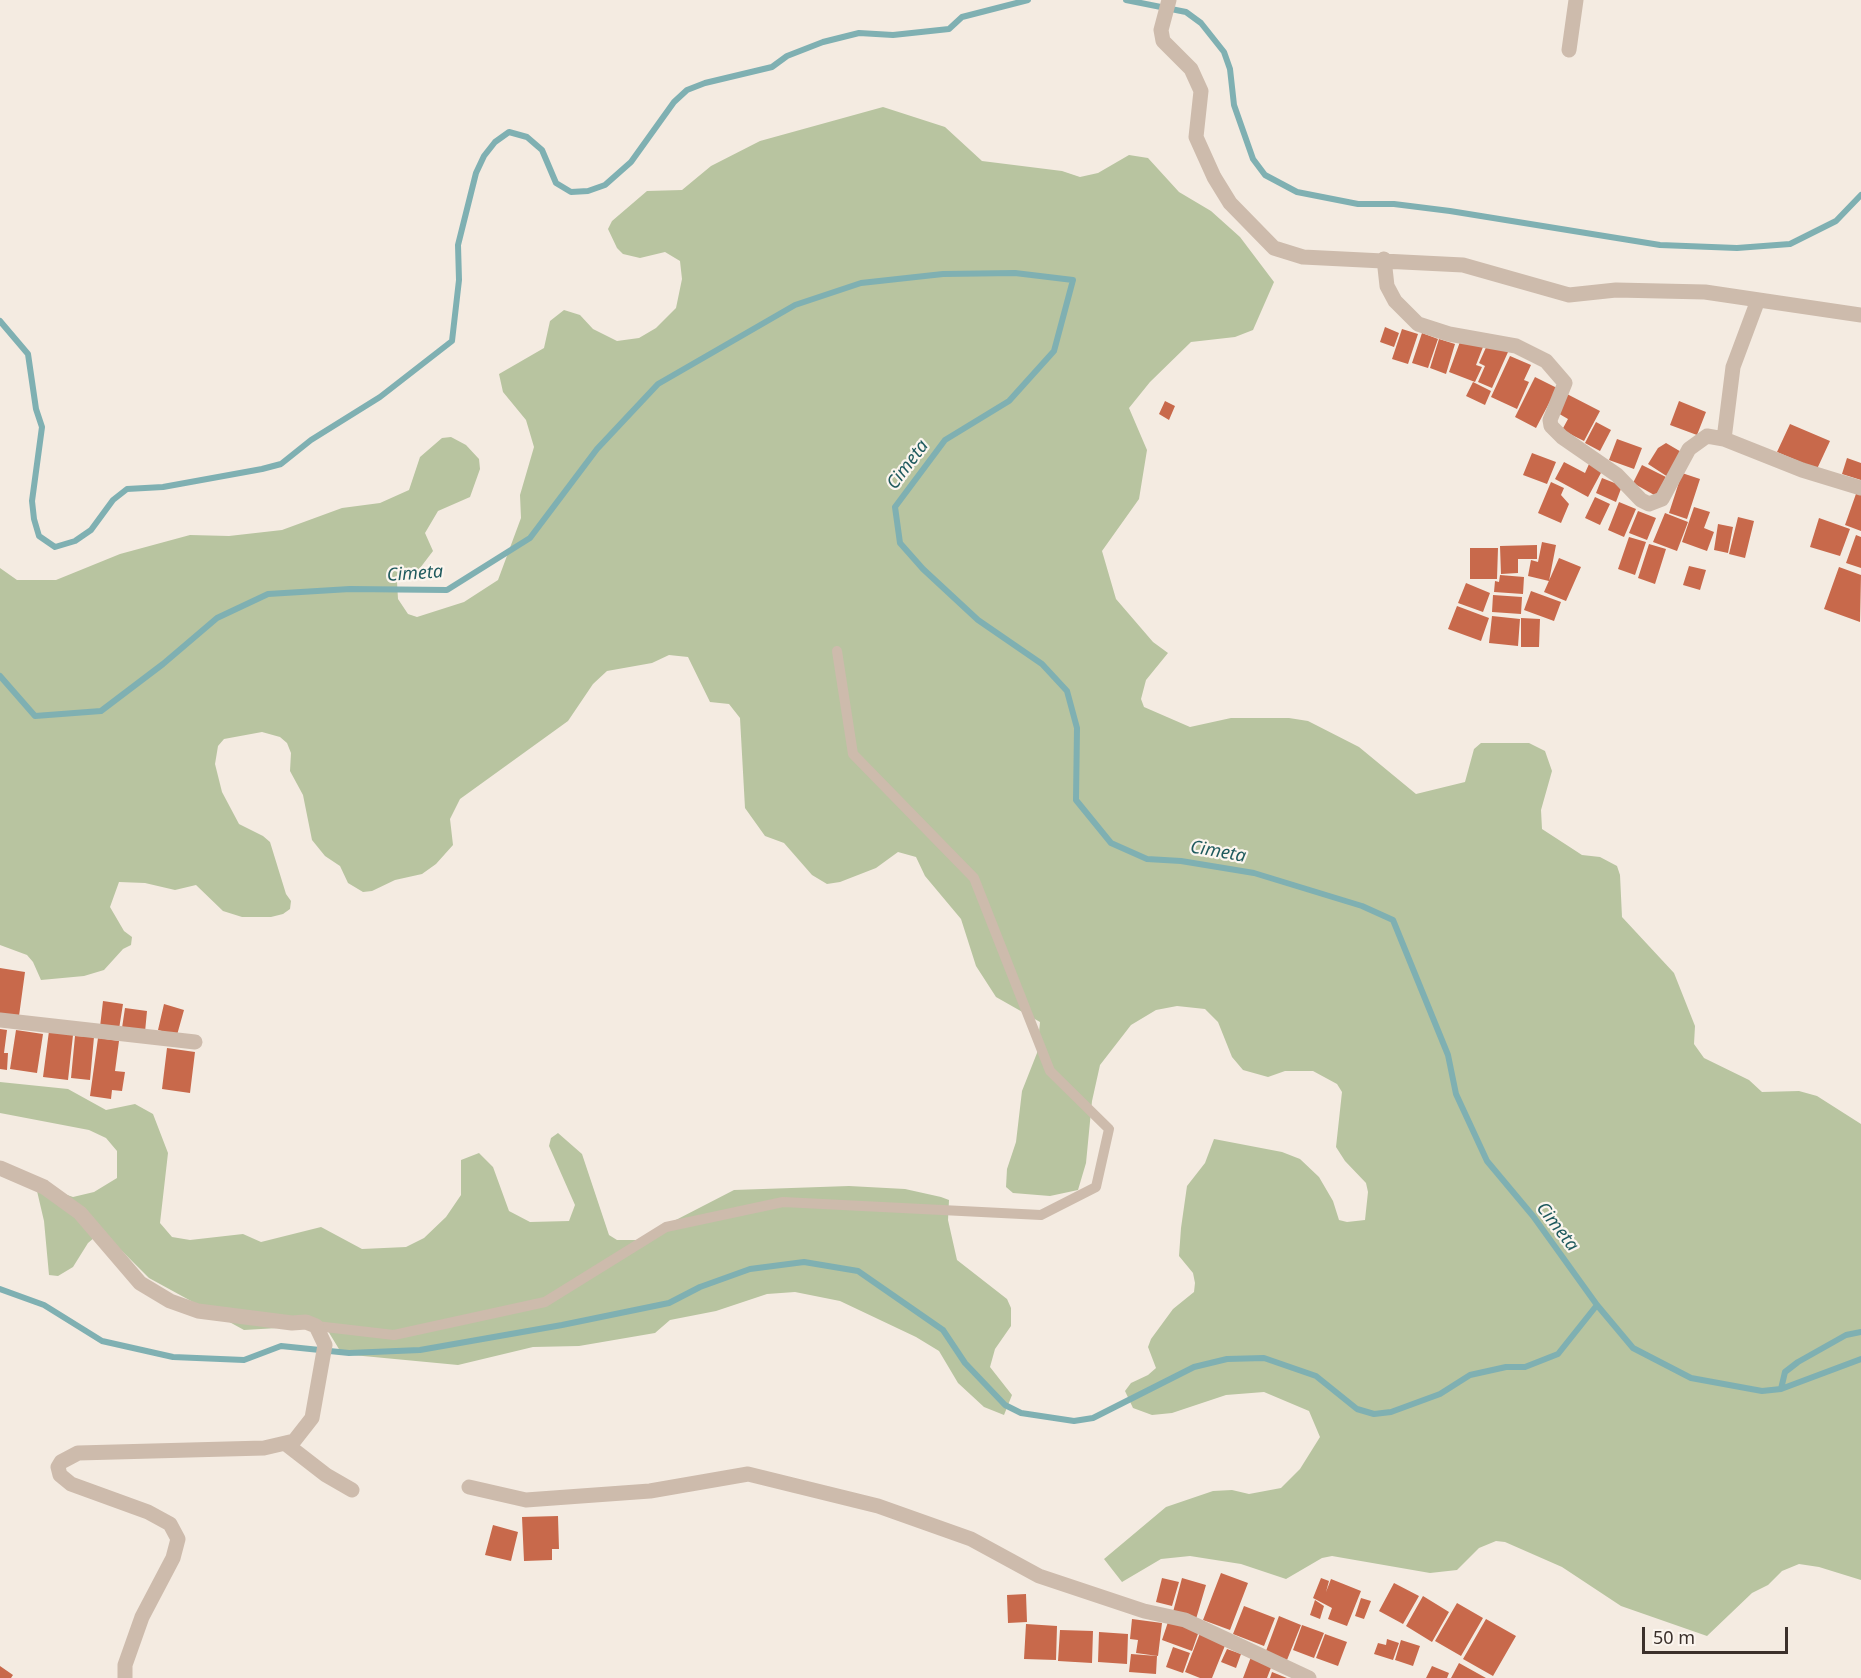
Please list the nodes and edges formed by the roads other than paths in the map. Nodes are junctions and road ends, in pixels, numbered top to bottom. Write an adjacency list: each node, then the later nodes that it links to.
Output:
1 (1168, 0): 4 (street)
2 (1576, 0): 3 (street)
3 (1569, 50)
4 (1384, 259): 5 (street); 7 (street)
5 (1758, 300): 6 (street); 7 (street)
6 (1861, 315)
7 (1724, 439): 8 (street)
8 (1861, 488)
9 (837, 651): 13 (lane)
10 (0, 1020): 11 (street)
11 (195, 1042)
12 (0, 1168): 13 (street)
13 (316, 1326): 14 (street)
14 (286, 1444): 16 (street); 17 (street)
15 (469, 1487): 18 (street)
16 (352, 1490)
17 (125, 1678)
18 (1309, 1678)

